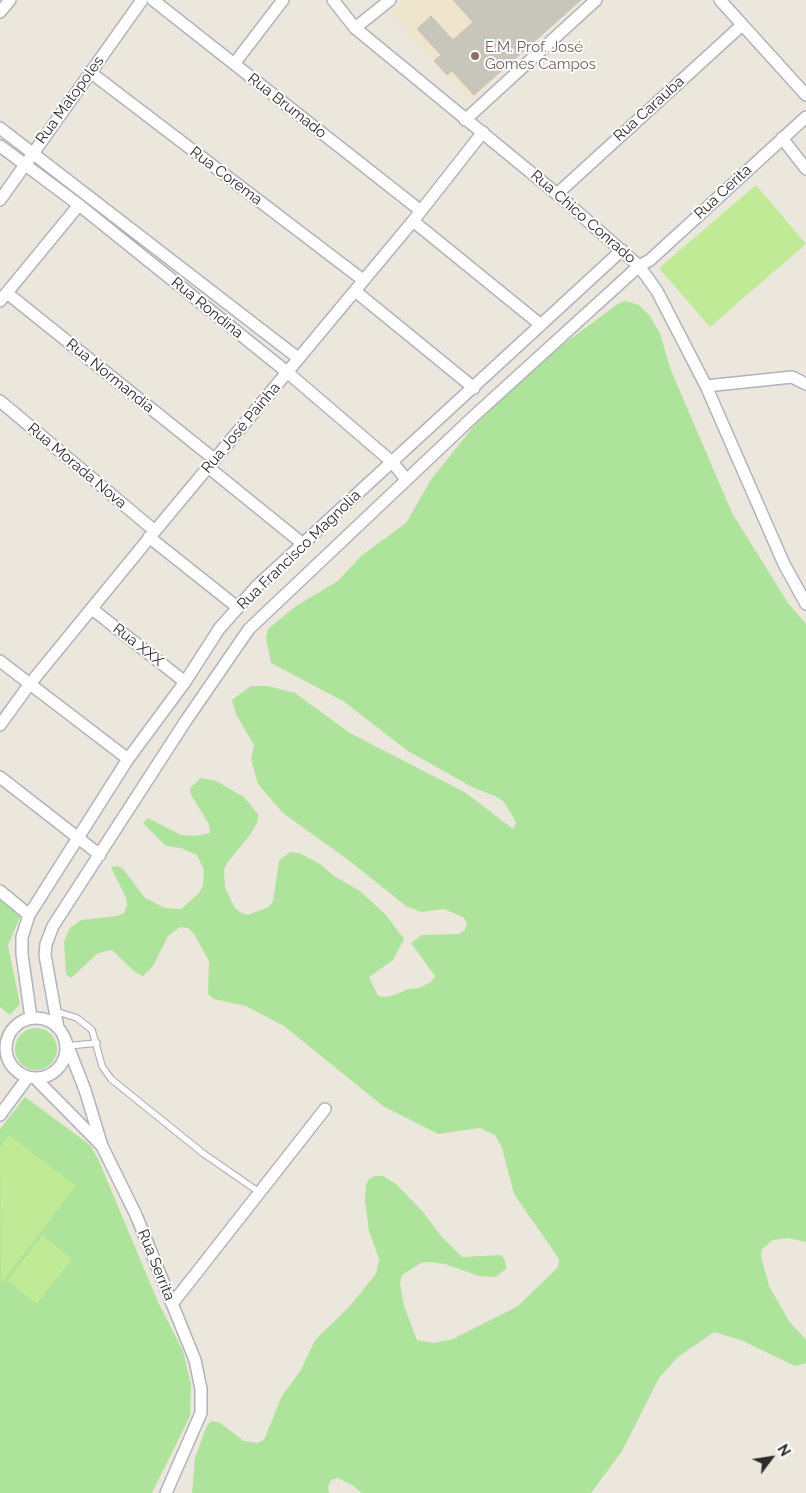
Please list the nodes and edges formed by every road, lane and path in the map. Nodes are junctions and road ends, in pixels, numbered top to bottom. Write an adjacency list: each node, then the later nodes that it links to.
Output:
1 (10, 0): 9 (street)
2 (142, 0): 13 (street, Rua Matopoles)
3 (153, 0): 12 (street, Rua Brumado)
4 (283, 0): 12 (street)
5 (333, 0): 11 (street, Rua Chico Conrado)
6 (390, 0): 11 (street)
7 (596, 0): 16 (street)
8 (720, 0): 10 (street)
9 (0, 12)
10 (742, 25): 14 (street); 24 (street, Rua Carauba)
11 (354, 28): 16 (street, Rua Chico Conrado)
12 (234, 64): 27 (street, Rua Brumado)
13 (90, 72): 21 (street, Rua Matopoles); 31 (street, Rua Corema)
14 (806, 95)
15 (806, 117): 19 (street, Rua Cerita)
16 (465, 120): 18 (street, Rua Chico Conrado)
17 (0, 128): 21 (street, Rua Rondina)
18 (482, 132): 24 (street, Rua Chico Conrado); 27 (street, Rua José Painha)
19 (782, 138): 23 (street); 30 (street, Rua Cerita)
20 (0, 146): 22 (street, Rua Rondina)
21 (33, 153): 22 (street, Rua Matopoles); 35 (street, Rua Rondina)
22 (24, 164): 25 (street, Rua Matopoles); 26 (street, Rua Rondina)
23 (806, 169)
24 (557, 194): 29 (street, Rua Chico Conrado)
25 (0, 200)
26 (79, 204): 33 (street); 36 (street, Rua Rondina)
27 (421, 211): 28 (street, Rua José Painha)
28 (413, 221): 31 (street, Rua José Painha); 34 (street)
29 (622, 250): 30 (street, Rua Chico Conrado); 34 (street, Rua Francisco Magnolia)
30 (639, 266): 38 (street, Rua Chico Conrado); 43 (street, Rua Francisco Magnolia)
31 (363, 280): 32 (street, Rua José Painha)
32 (355, 291): 35 (street, Rua José Painha); 39 (street)
33 (3, 297): 42 (street, Rua Normandia)
34 (541, 325): 39 (street, Rua Francisco Magnolia)
35 (298, 358): 36 (street, Rua José Painha)
36 (287, 372): 41 (street, Rua Rondina); 42 (street, Rua José Painha)
37 (806, 384): 38 (street)
38 (706, 386): 46 (street, Rua Chico Conrado)
39 (474, 388): 41 (street, Rua Francisco Magnolia)
40 (0, 401): 44 (street, Rua Morada Nova)
41 (392, 462): 43 (street, Rua Rondina); 45 (street, Rua Francisco Magnolia)
42 (211, 463): 44 (street, Rua José Painha); 45 (street, Rua Normandia)
43 (406, 478): 56 (street, Rua Francisco Magnolia)
44 (152, 534): 47 (street, Rua Morada Nova); 48 (street, Rua José Painha)
45 (303, 544): 47 (street, Rua Francisco Magnolia)
46 (806, 604)
47 (237, 607): 50 (street, Rua Francisco Magnolia)
48 (92, 609): 50 (street, Rua XXX); 51 (street, Rua José Painha)
49 (0, 661): 51 (street)
50 (185, 682): 53 (street, Rua Francisco Magnolia)
51 (29, 685): 52 (street, Rua José Painha); 53 (street)
52 (0, 725)
53 (128, 759): 55 (street, Rua Francisco Magnolia)
54 (0, 777): 55 (street)
55 (79, 839): 56 (street); 58 (street, Rua Francisco Magnolia)
56 (100, 854): 59 (street, Rua Francisco Magnolia)
57 (0, 891): 58 (street)
58 (29, 915): 60 (street, Rua Francisco Magnolia)
59 (55, 1011): 62 (street, Rua Francisco Magnolia); 64 (lane)
60 (31, 1018): 61 (street); 62 (street)
61 (5, 1028): 65 (street)
62 (58, 1028): 63 (street, Rua Serrita)
63 (66, 1043): 64 (lane); 66 (street); 69 (street, Rua Serrita)
64 (97, 1043): 70 (lane)
65 (4, 1058): 66 (street)
66 (32, 1078): 68 (street); 69 (street)
67 (325, 1109): 70 (street)
68 (0, 1115)
69 (102, 1146): 71 (street, Rua Serrita)
70 (259, 1192): 71 (street)
71 (172, 1304): 72 (street, Rua Serrita)
72 (166, 1493)

